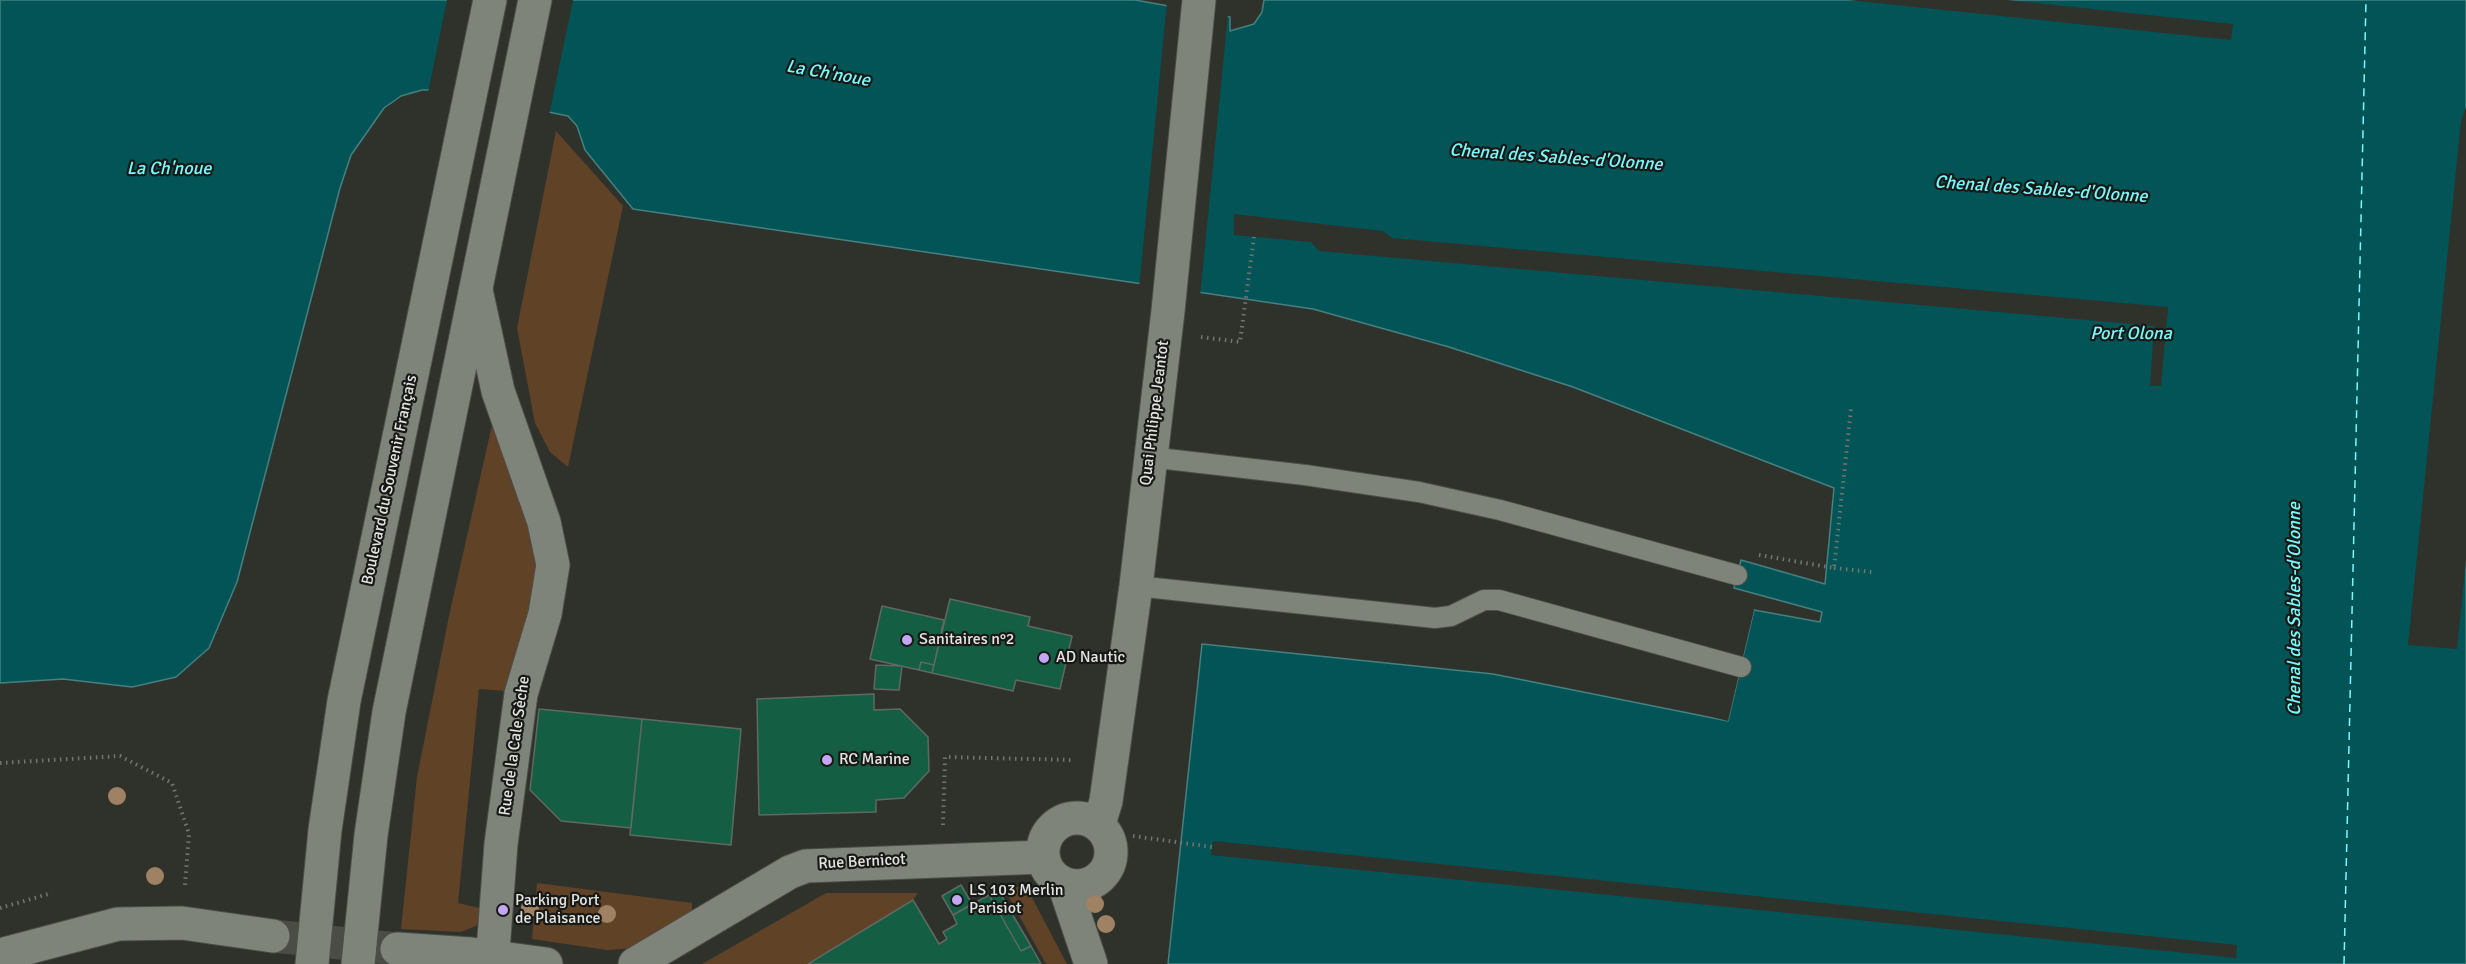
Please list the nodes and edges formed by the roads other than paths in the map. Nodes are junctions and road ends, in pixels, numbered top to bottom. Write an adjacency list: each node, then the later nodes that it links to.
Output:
1 (490, 0): 17 (street, Boulevard du Souvenir Français)
2 (535, 0): 4 (street)
3 (1199, 0): 5 (street, Quai Philippe Jeantot)
4 (476, 290): 16 (street, Rue de la Cale Sèche); 18 (street)
5 (1149, 457): 6 (lane); 7 (street, Quai Philippe Jeantot)
6 (1730, 573)
7 (1136, 586): 8 (lane); 9 (street, Quai Philippe Jeantot)
8 (1741, 667)
9 (1099, 824): 10 (street); 11 (street)
10 (1043, 857): 11 (street); 20 (street, Rue Bernicot)
11 (1064, 884): 21 (street)
12 (273, 936): 14 (street)
13 (397, 949): 16 (street)
14 (66, 951): 15 (street)
15 (0, 955)
16 (493, 961): 19 (street)
17 (312, 964)
18 (358, 964)
19 (546, 964)
20 (635, 964)
21 (1091, 964)

